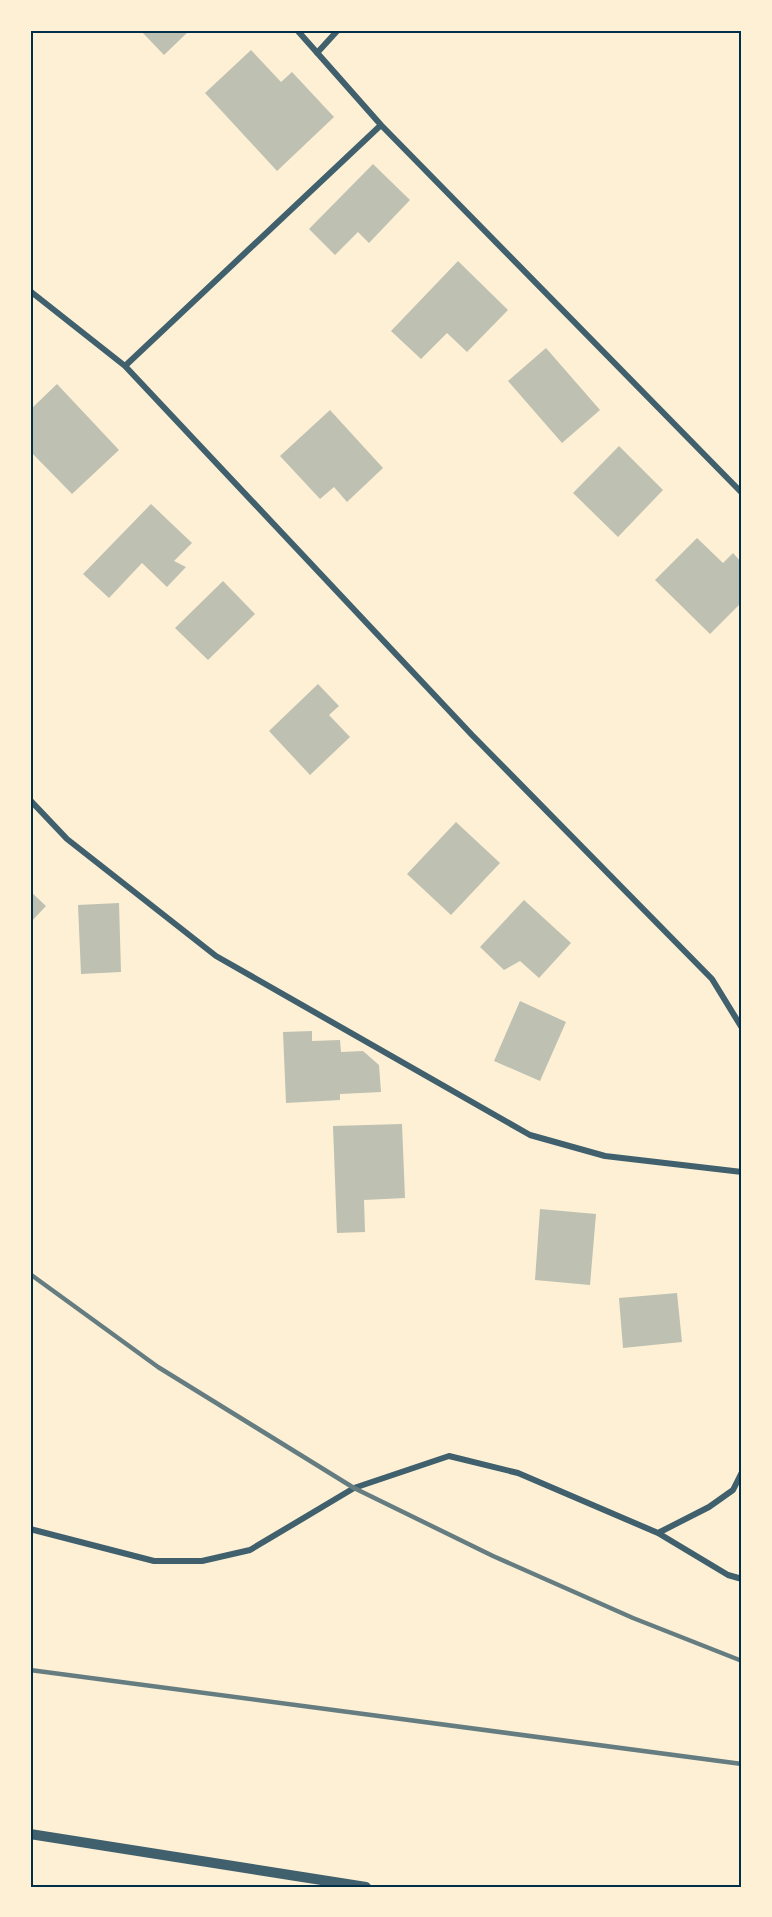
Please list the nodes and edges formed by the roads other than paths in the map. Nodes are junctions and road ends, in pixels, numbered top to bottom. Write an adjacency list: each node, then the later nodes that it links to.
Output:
1 (297, 30): 3 (street)
2 (338, 30): 3 (street)
3 (317, 53): 4 (street)
4 (381, 125): 6 (street); 7 (street)
5 (30, 291): 6 (street)
6 (125, 366): 9 (street)
7 (742, 493)
8 (30, 800): 10 (street)
9 (742, 1029)
10 (742, 1170): 11 (street)
11 (742, 1178)
12 (742, 1472): 14 (street)
13 (30, 1529): 14 (street)
14 (658, 1533): 15 (street)
15 (742, 1579)
16 (30, 1834): 17 (street)
17 (366, 1887)

